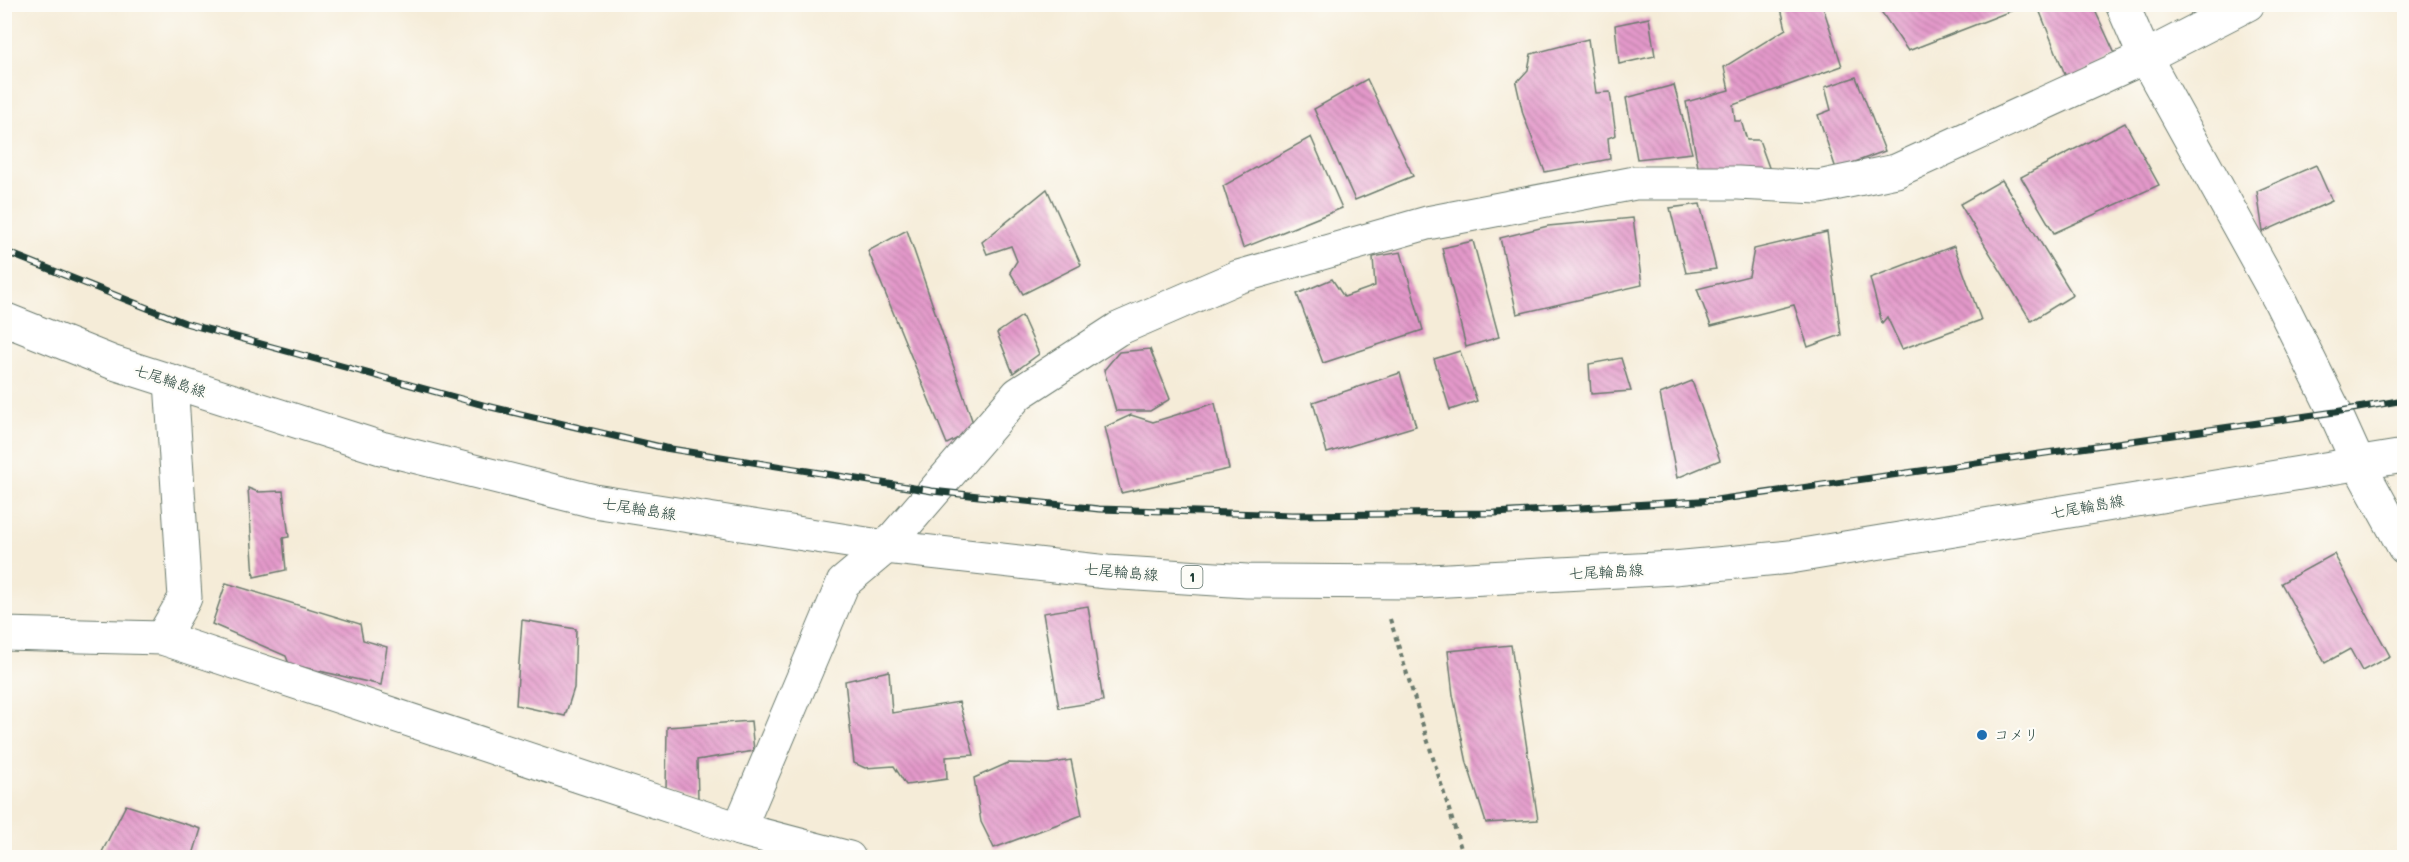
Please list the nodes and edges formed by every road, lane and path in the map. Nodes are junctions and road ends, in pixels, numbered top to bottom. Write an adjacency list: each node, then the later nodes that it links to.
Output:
1 (2122, 4): 3 (street)
2 (2248, 4): 3 (street)
3 (2145, 57): 7 (street); 8 (street)
4 (4, 318): 5 (street, 七尾輪島線 / 1)
5 (171, 381): 8 (street, 七尾輪島線 / 1); 12 (street)
6 (2404, 456): 7 (street, 七尾輪島線 / 1)
7 (2358, 463): 9 (street); 10 (street, 七尾輪島線 / 1)
8 (886, 547): 10 (street, 七尾輪島線 / 1); 13 (street)
9 (2404, 547)
10 (1378, 581): 15 (path)
11 (4, 634): 12 (street)
12 (162, 638): 13 (street)
13 (739, 829): 14 (street)
14 (849, 858)
15 (1464, 858)

